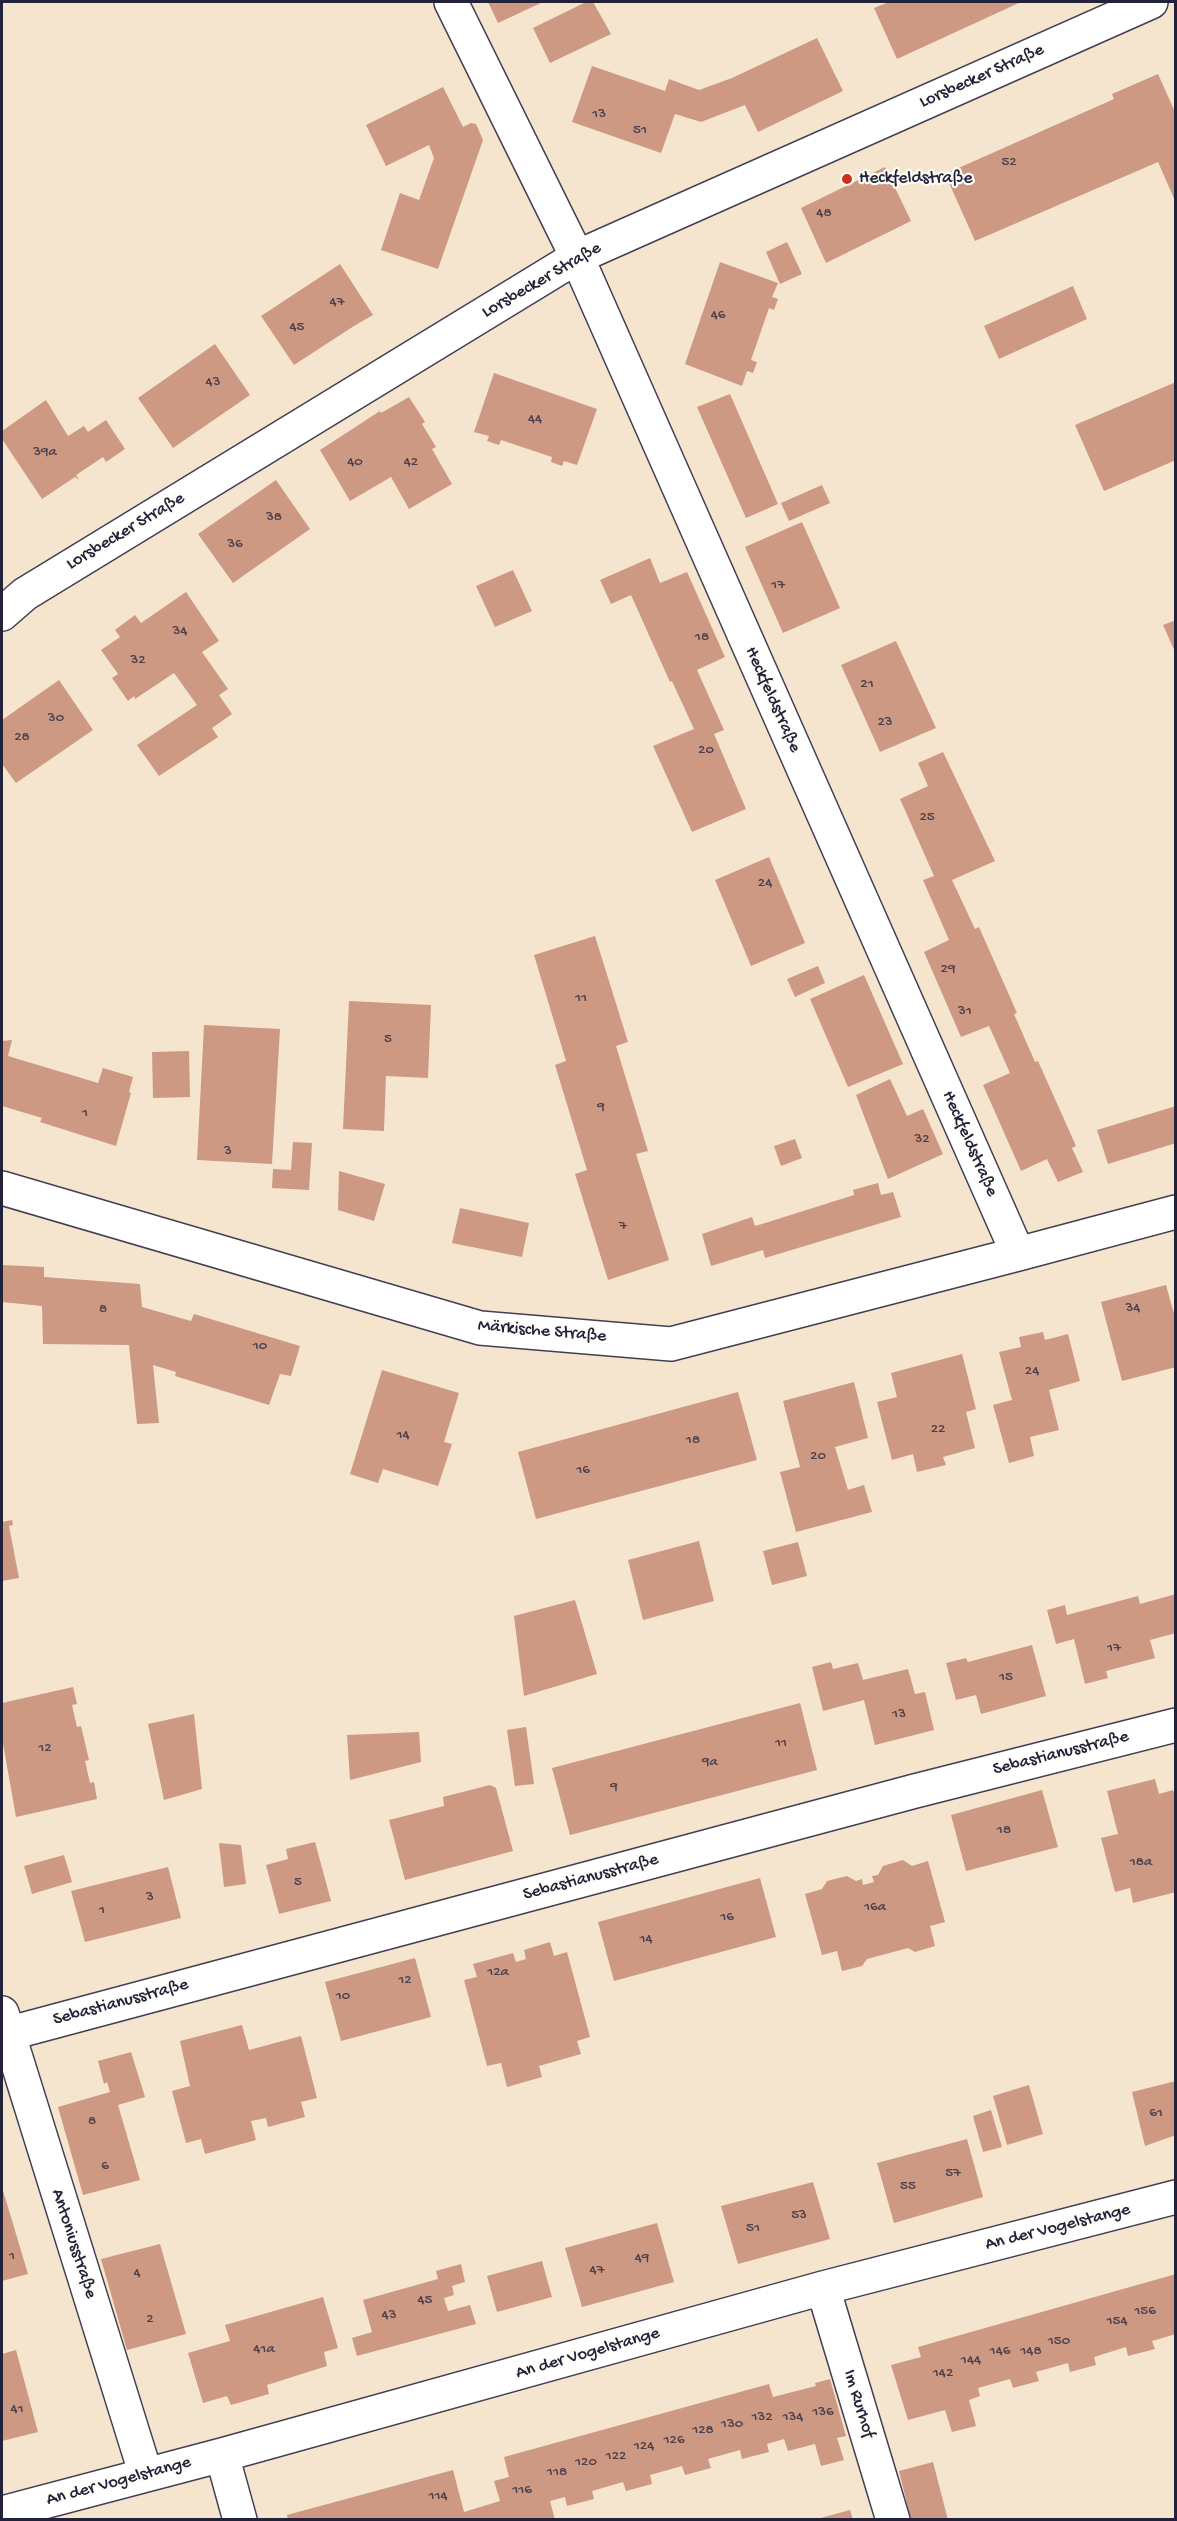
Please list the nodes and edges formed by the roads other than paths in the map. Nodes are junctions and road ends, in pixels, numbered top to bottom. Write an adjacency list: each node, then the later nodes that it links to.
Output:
1 (451, 2): 3 (street, Heckfeldstraße)
2 (1152, 2): 3 (street, Lorsbecker Straße)
3 (577, 257): 4 (street, Lorsbecker Straße); 7 (street, Heckfeldstraße)
4 (2, 614)
5 (2, 1188): 7 (street, Märkische Straße)
6 (1176, 1212): 7 (street)
7 (1018, 1254)
8 (1176, 1725): 9 (street, Sebastianusstraße)
9 (4, 2023): 13 (street, Antoniusstraße)
10 (1176, 2197): 11 (street, An der Vogelstange)
11 (823, 2288): 12 (street, An der Vogelstange); 16 (street, Im Rurhof)
12 (222, 2455): 13 (street, An der Vogelstange); 15 (street)
13 (146, 2475): 14 (street, An der Vogelstange)
14 (2, 2512)
15 (240, 2520)
16 (893, 2520)

